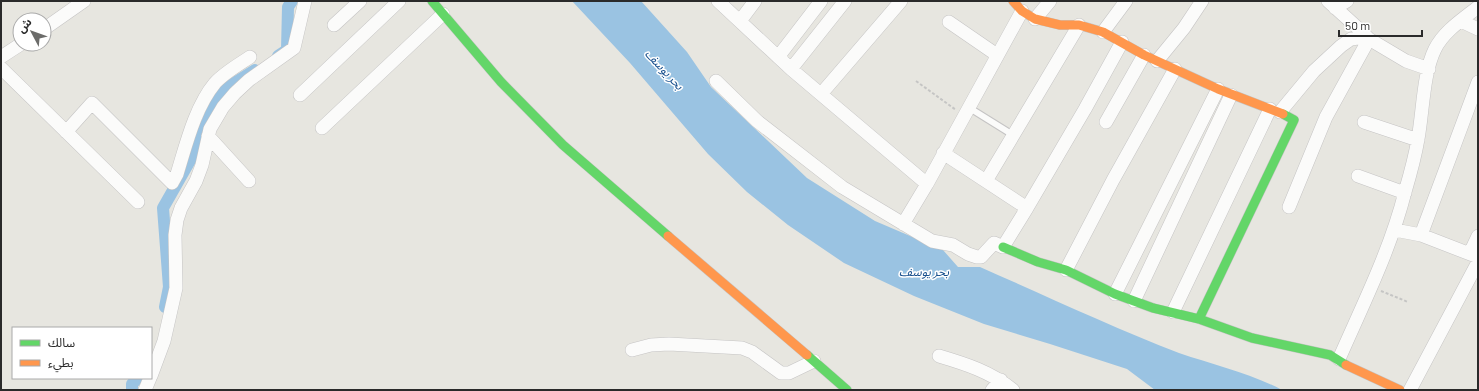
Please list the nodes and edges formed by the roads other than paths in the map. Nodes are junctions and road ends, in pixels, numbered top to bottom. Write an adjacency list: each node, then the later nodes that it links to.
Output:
1 (84, 1): 24 (street)
2 (305, 1): 55 (street)
3 (360, 1): 25 (street)
4 (399, 1): 46 (street)
5 (432, 1): 19 (street)
6 (718, 1): 21 (street)
7 (755, 1): 21 (street)
8 (821, 1): 36 (street)
9 (845, 1): 39 (street)
10 (901, 1): 45 (street)
11 (1050, 1): 20 (street)
12 (1126, 1): 28 (street)
13 (1202, 1): 37 (street)
14 (1347, 1): 16 (street)
15 (1473, 1): 17 (street)
16 (1332, 5): 29 (street)
17 (1478, 5): 22 (street)
18 (1017, 6): 20 (street); 32 (street)
19 (443, 14): 52 (street); 80 (street)
20 (1035, 19): 26 (street)
21 (740, 21): 36 (street)
22 (1461, 21): 27 (street); 41 (street)
23 (949, 22): 32 (street)
24 (52, 23)
25 (334, 25)
26 (1078, 25): 28 (street); 54 (street)
27 (1478, 29)
28 (1103, 32): 30 (street)
29 (1369, 39): 41 (street); 49 (street); 64 (street)
30 (1122, 42): 33 (street); 65 (street)
31 (12, 50): 34 (street)
32 (997, 55): 48 (street)
33 (1144, 55): 37 (street); 50 (street)
34 (1, 57)
35 (250, 57): 53 (street)
36 (778, 57): 39 (street)
37 (1157, 61): 40 (street)
38 (1, 68): 53 (street)
39 (790, 69): 45 (street)
40 (1175, 69): 44 (street); 72 (street)
41 (1429, 69): 56 (street)
42 (716, 81): 66 (street)
43 (1478, 82): 68 (street)
44 (1218, 89): 47 (street); 73 (street)
45 (821, 94): 61 (street)
46 (300, 95)
47 (1231, 95): 49 (street); 74 (street)
48 (966, 111): 54 (lane); 57 (street)
49 (1275, 111): 75 (street); 76 (street)
50 (1106, 122)
51 (1364, 122): 56 (street)
52 (322, 128)
53 (66, 132): 63 (street)
54 (1013, 135): 59 (street)
55 (208, 136): 60 (street); 81 (street)
56 (1418, 140): 62 (street)
57 (943, 153): 59 (street); 61 (street)
58 (1358, 176): 62 (street)
59 (986, 181): 65 (street)
60 (249, 182)
61 (927, 184): 66 (street)
62 (1405, 192): 67 (street)
63 (138, 202)
64 (1288, 207)
65 (1027, 208): 70 (street)
66 (903, 224): 70 (street)
67 (1395, 230): 68 (street); 79 (street)
68 (1421, 235): 71 (street)
69 (1478, 236): 71 (street)
70 (1003, 247): 72 (street)
71 (1476, 258): 89 (street)
72 (1066, 270): 73 (street)
73 (1115, 294): 74 (street)
74 (1134, 302): 75 (street)
75 (1173, 312): 76 (street)
76 (1199, 319): 79 (street)
77 (632, 350): 80 (street)
78 (939, 356): 83 (street)
79 (1339, 359): 88 (street)
80 (814, 361): 85 (street)
81 (152, 374)
82 (150, 379): 84 (street)
83 (1001, 380): 86 (street); 87 (street)
84 (145, 390)
85 (847, 390)
86 (992, 390)
87 (1013, 390)
88 (1400, 390)
89 (1410, 390)

